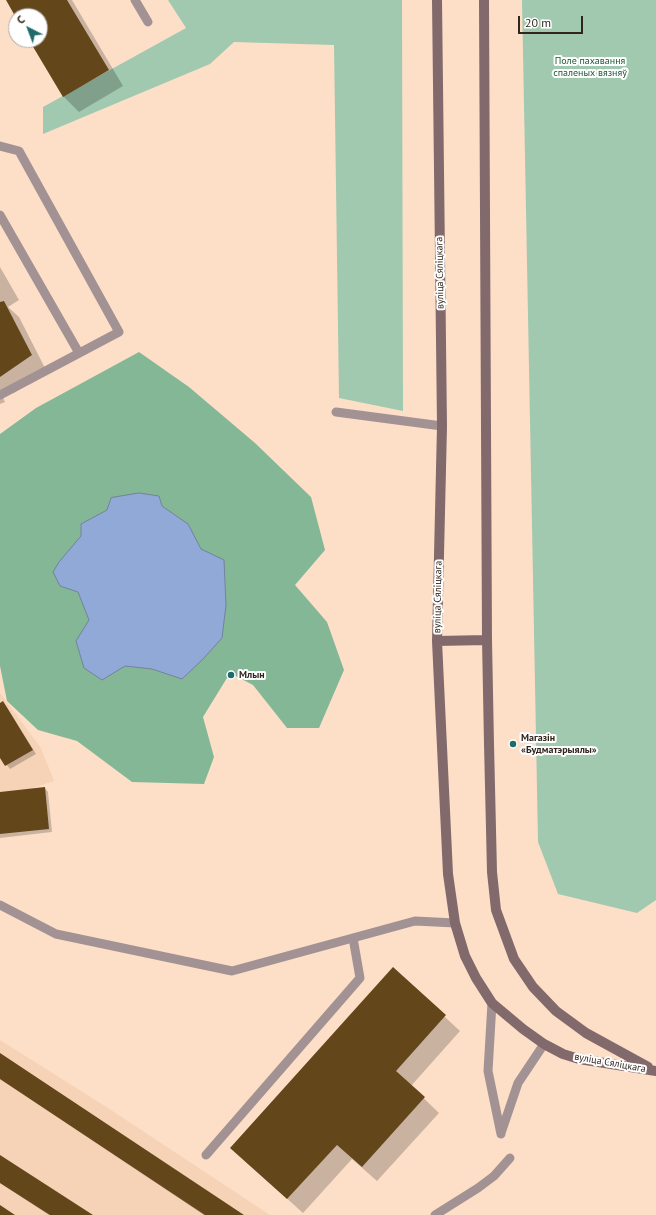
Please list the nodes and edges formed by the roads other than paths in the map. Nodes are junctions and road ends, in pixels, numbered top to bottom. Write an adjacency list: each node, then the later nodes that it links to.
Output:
1 (135, 0): 4 (lane)
2 (436, 0): 10 (main road, вуліца Сяліцкага)
3 (484, 0): 11 (main road, вуліца Сяліцкага)
4 (148, 22)
5 (0, 146): 7 (lane)
6 (0, 215): 7 (lane)
7 (79, 354): 8 (lane)
8 (0, 395)
9 (336, 412): 10 (lane)
10 (442, 426): 12 (main road, вуліца Сяліцкага)
11 (487, 640): 12 (main road); 18 (main road, вуліца Сяліцкага)
12 (437, 641): 14 (main road, вуліца Сяліцкага)
13 (0, 905): 15 (lane)
14 (455, 923): 15 (lane); 16 (main road, вуліца Сяліцкага)
15 (353, 938): 19 (lane)
16 (492, 1003): 17 (main road, вуліца Сяліцкага); 17 (lane)
17 (544, 1044): 18 (main road, вуліца Сяліцкага)
18 (655, 1071)
19 (206, 1155)
20 (510, 1158): 21 (lane)
21 (435, 1215)

